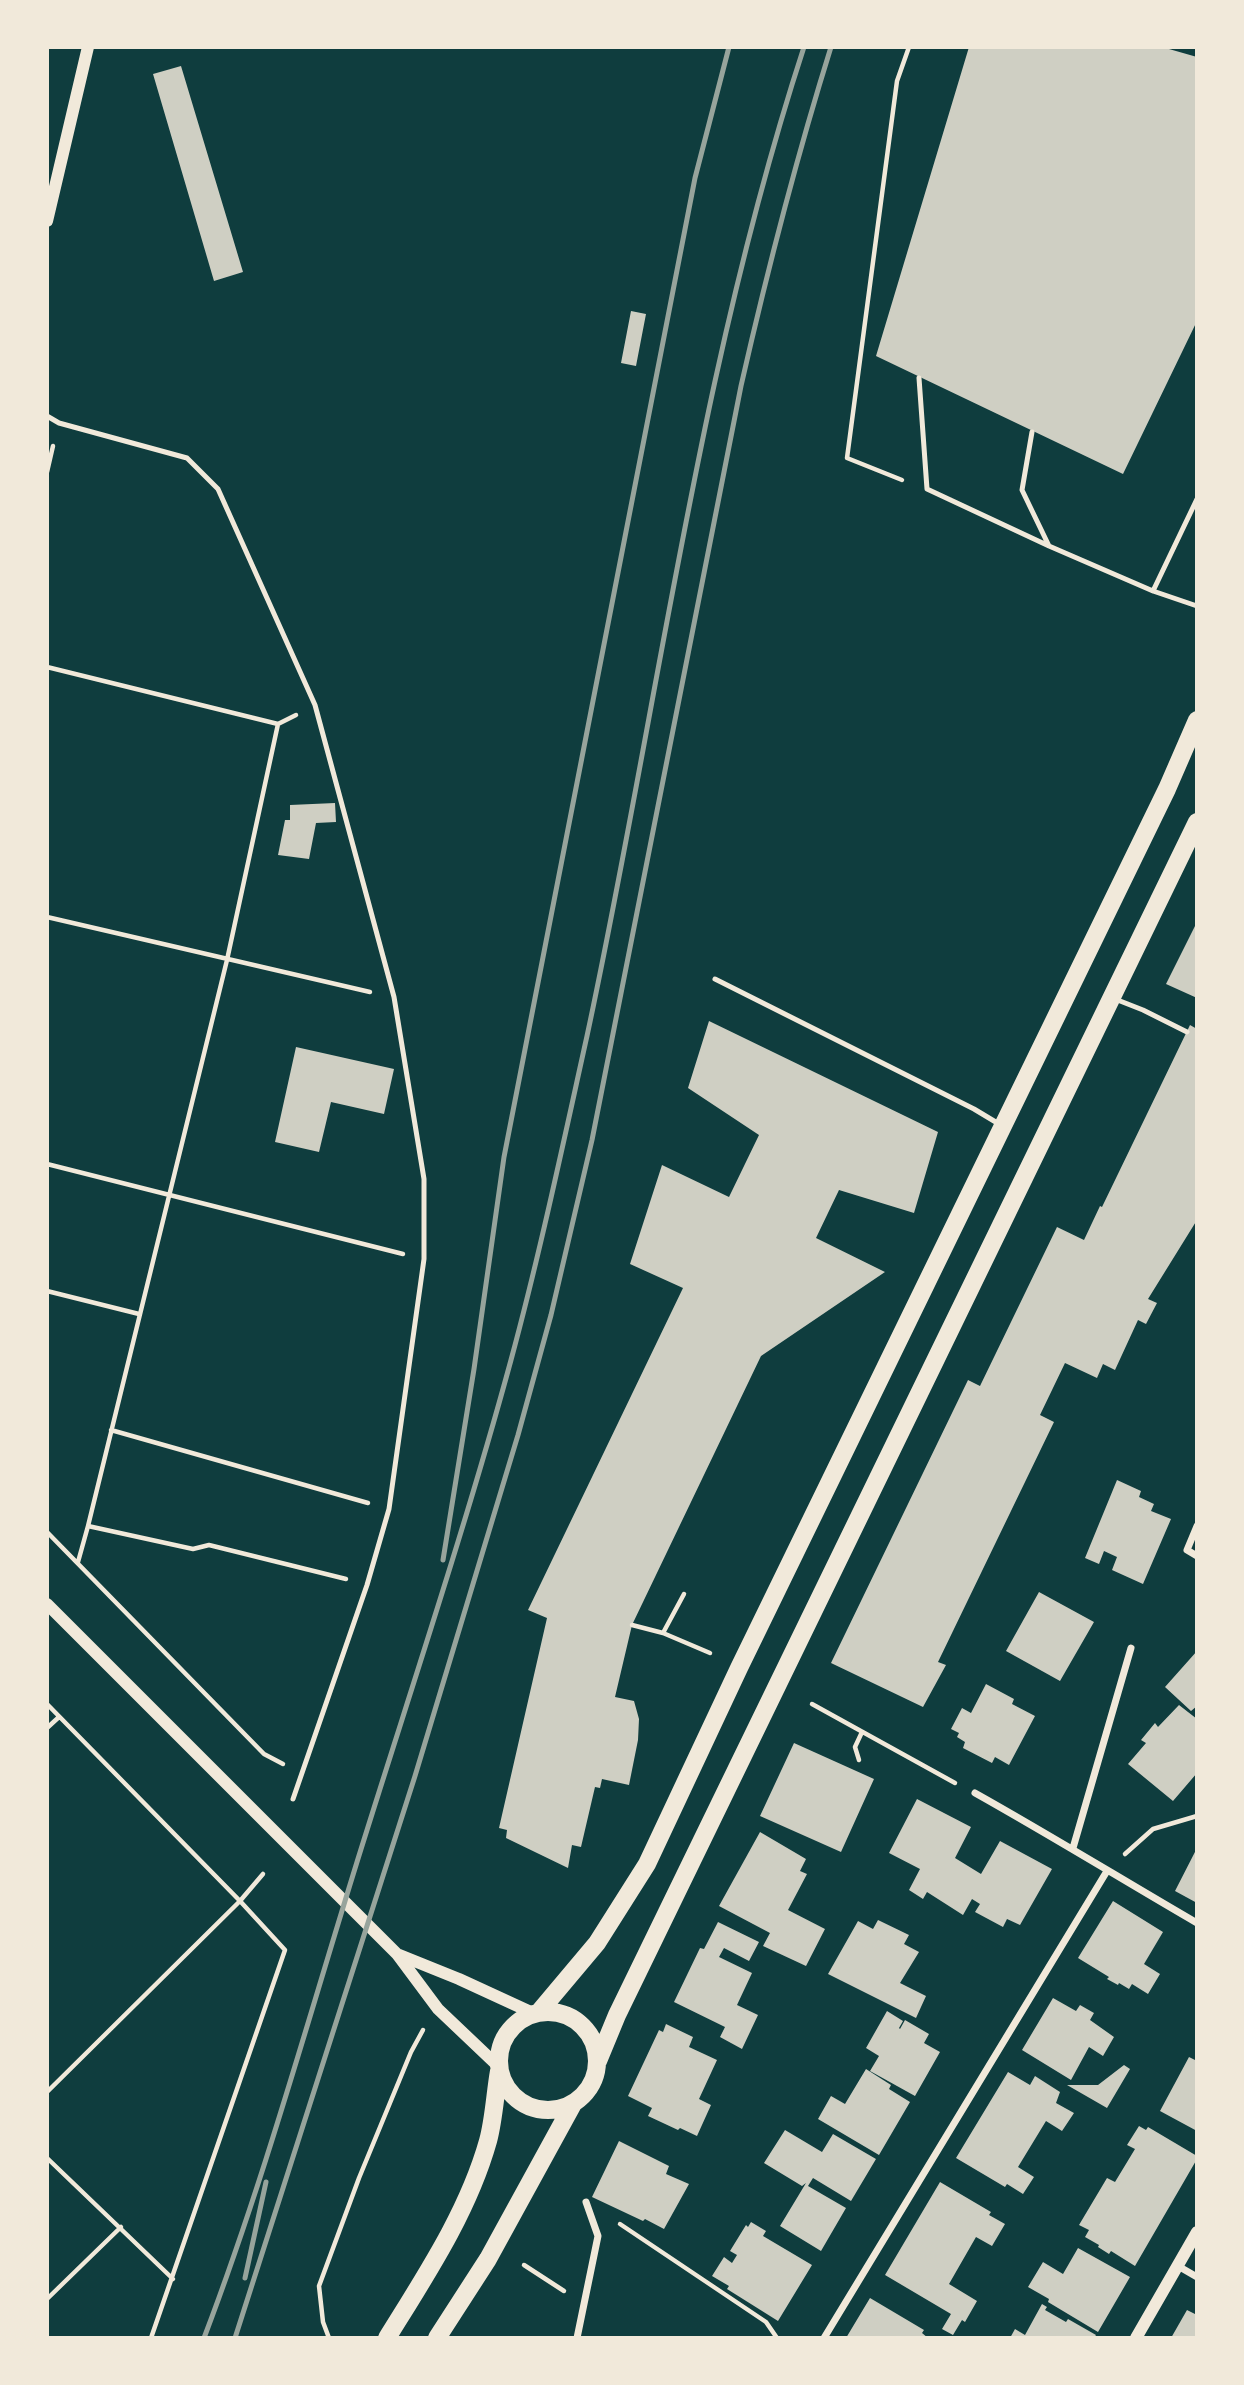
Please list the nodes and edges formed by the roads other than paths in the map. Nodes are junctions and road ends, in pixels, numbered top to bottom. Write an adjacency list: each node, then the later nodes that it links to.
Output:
1 (89, 47): 2 (street)
2 (47, 221)
3 (919, 378): 7 (lane)
4 (47, 416): 21 (lane)
5 (1032, 432): 7 (lane)
6 (1197, 499): 8 (lane)
7 (1049, 546): 8 (lane)
8 (1153, 591): 9 (lane)
9 (1197, 606)
10 (1197, 720): 15 (main road)
11 (1197, 822): 13 (main road)
12 (715, 979): 15 (lane)
13 (1112, 998): 14 (lane); 27 (main road)
14 (1187, 1032)
15 (1002, 1126): 26 (main road)
16 (1197, 1526): 17 (street)
17 (1197, 1556)
18 (47, 1604): 25 (street)
19 (1131, 1648): 22 (street)
20 (975, 1793): 22 (street)
21 (293, 1799)
22 (1073, 1848): 23 (street)
23 (1107, 1871): 24 (street); 37 (street)
24 (1197, 1923)
25 (397, 1954): 26 (street); 28 (street)
26 (537, 2013): 27 (main road); 28 (main road)
27 (598, 2061): 29 (main road)
28 (498, 2069): 29 (main road); 34 (main road)
29 (573, 2104): 35 (main road)
30 (586, 2202): 36 (street)
31 (1197, 2232): 32 (street)
32 (1178, 2266): 33 (street); 38 (street)
33 (1197, 2277)
34 (387, 2338)
35 (437, 2338)
36 (577, 2338)
37 (824, 2338)
38 (1136, 2338)

